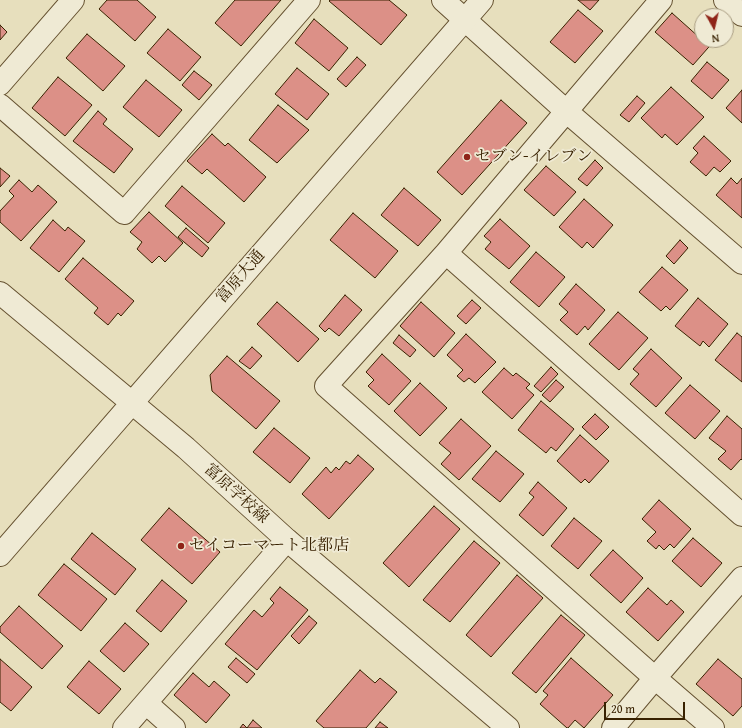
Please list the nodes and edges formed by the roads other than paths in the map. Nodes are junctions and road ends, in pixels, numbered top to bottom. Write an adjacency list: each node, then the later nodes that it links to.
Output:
1 (73, 0): 9 (street)
2 (309, 0): 10 (street)
3 (443, 0): 8 (street)
4 (482, 0): 8 (street, 富原大通)
5 (661, 0): 11 (street)
6 (725, 0): 7 (street)
7 (742, 15)
8 (465, 20): 11 (street); 15 (street, 富原大通)
9 (0, 84)
10 (0, 105)
11 (566, 111): 12 (street); 13 (street)
12 (446, 253): 16 (street); 20 (street)
13 (742, 263)
14 (0, 293): 15 (street, 富原学校線)
15 (132, 402): 17 (street, 富原学校線); 18 (street, 富原大通)
16 (742, 515)
17 (287, 540): 21 (street); 24 (street, 富原学校線)
18 (0, 555)
19 (742, 578): 20 (street)
20 (655, 678): 25 (street); 26 (street)
21 (146, 703): 22 (street); 23 (street)
22 (124, 728)
23 (174, 728)
24 (508, 728)
25 (613, 728)
26 (713, 728)

